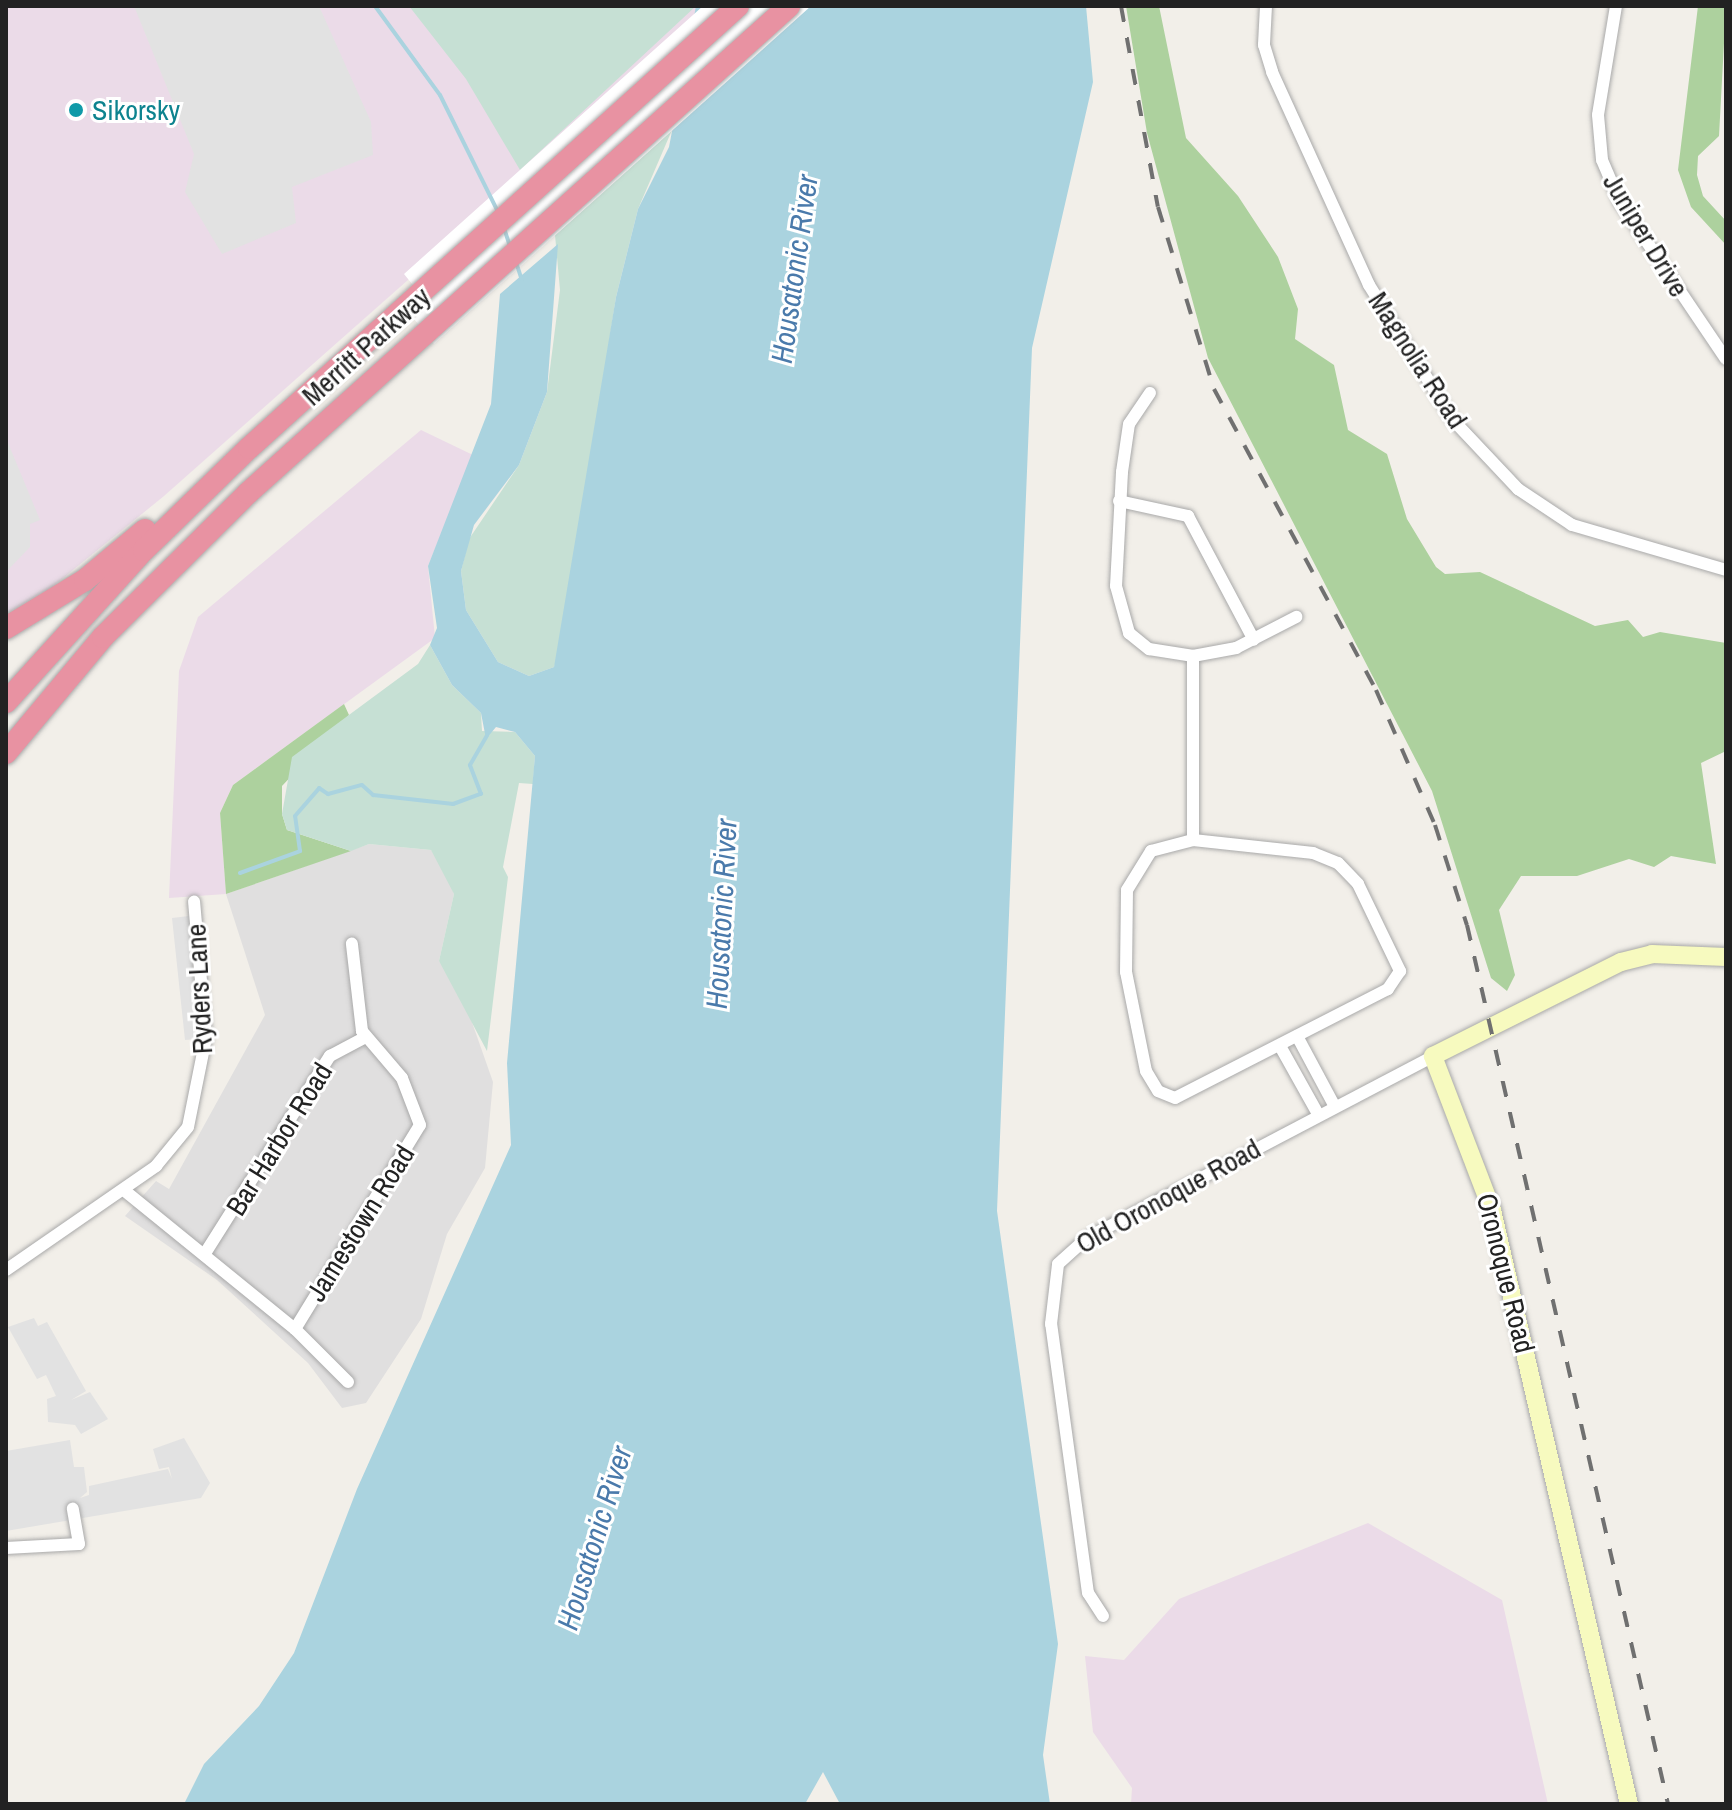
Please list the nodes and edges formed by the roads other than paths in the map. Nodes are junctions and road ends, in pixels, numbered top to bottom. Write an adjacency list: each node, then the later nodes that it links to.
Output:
1 (738, 6): 7 (highway, Merritt Parkway)
2 (789, 6): 15 (highway, Merritt Parkway)
3 (1266, 6): 9 (street, Magnolia Road)
4 (1616, 6): 5 (street, Juniper Drive)
5 (1726, 359)
6 (1150, 393): 8 (street)
7 (249, 448): 11 (highway); 14 (highway, Merritt Parkway)
8 (1119, 501): 12 (street); 13 (street)
9 (1726, 570)
10 (1296, 617): 12 (street)
11 (6, 628)
12 (1254, 640): 13 (street)
13 (1193, 656): 16 (street)
14 (6, 702)
15 (6, 753)
16 (1193, 840): 20 (street); 22 (street)
17 (194, 902): 26 (street, Ryders Lane)
18 (352, 944): 21 (street)
19 (1726, 957): 23 (street)
20 (1297, 1036): 22 (street); 24 (street)
21 (365, 1037): 27 (street, Bar Harbor Road); 29 (street, Jamestown Road)
22 (1280, 1046): 25 (street)
23 (1433, 1056): 24 (street, Old Oronoque Road); 34 (street, Oronoque Road)
24 (1334, 1105): 25 (street, Old Oronoque Road)
25 (1318, 1114): 33 (street, Old Oronoque Road)
26 (125, 1191): 27 (street); 28 (street, Ryders Lane)
27 (204, 1255): 29 (street)
28 (6, 1270)
29 (295, 1329): 30 (street)
30 (348, 1382)
31 (73, 1509): 32 (street)
32 (6, 1548)
33 (1103, 1616)
34 (1629, 1804)

